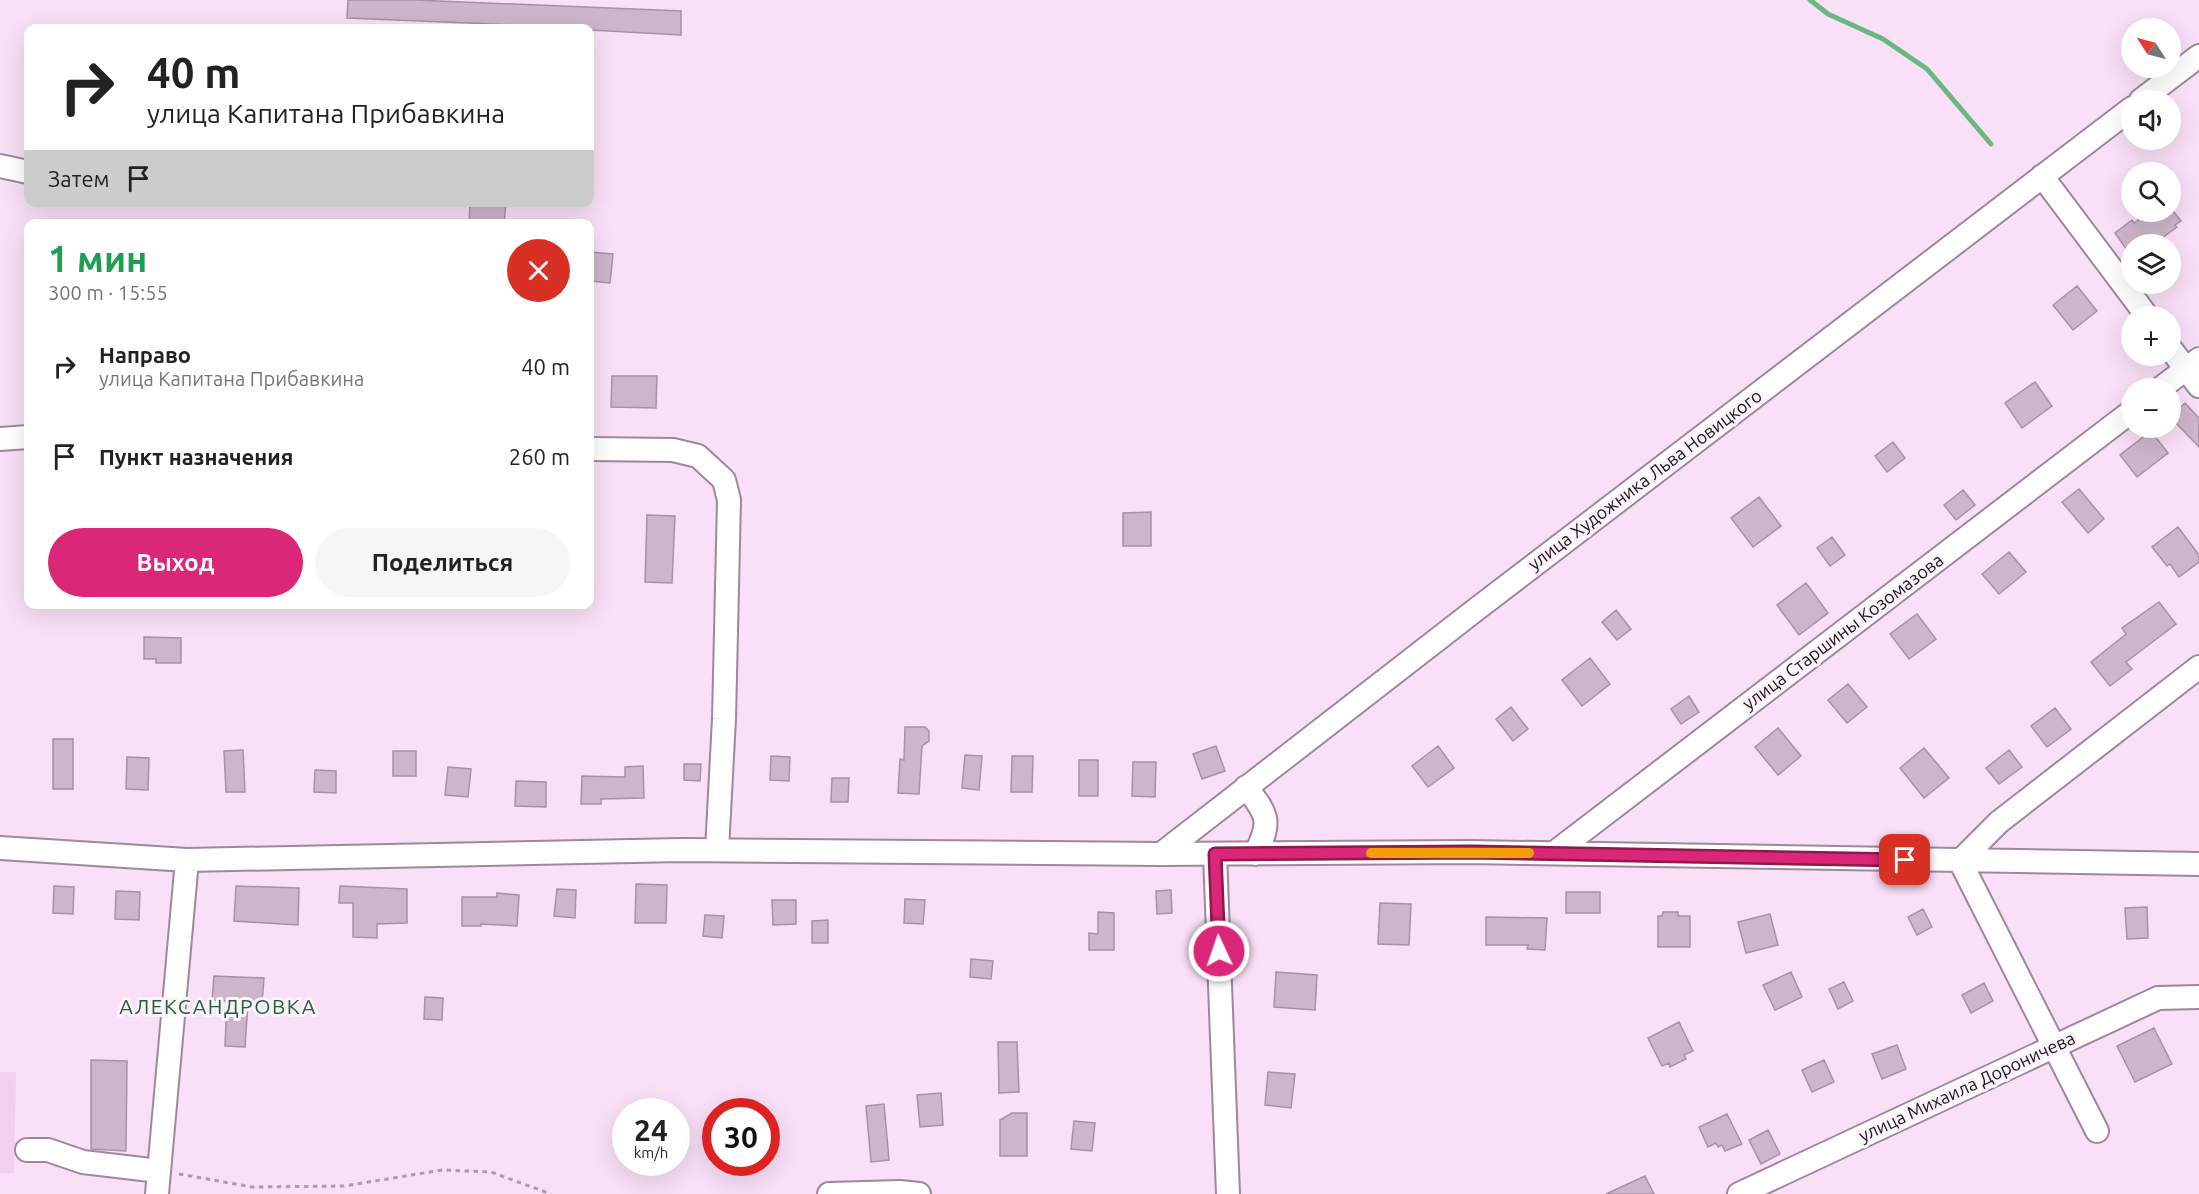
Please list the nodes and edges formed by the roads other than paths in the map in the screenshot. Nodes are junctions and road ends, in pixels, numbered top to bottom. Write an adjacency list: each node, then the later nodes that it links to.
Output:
1 (2199, 56): 2 (street)
2 (2154, 90)
3 (2121, 116): 6 (street, улица Художника Льва Новицкого)
4 (0, 166): 5 (street)
5 (24, 171)
6 (2042, 176): 7 (street); 16 (street, улица Художника Льва Новицкого)
7 (2140, 306)
8 (2181, 359): 9 (street)
9 (2195, 372): 10 (street)
10 (2181, 379)
11 (2121, 419): 19 (street, улица Старшины Козомазова)
12 (24, 437): 13 (street)
13 (0, 438)
14 (594, 449): 18 (street)
15 (2199, 667): 24 (street)
16 (1246, 787): 20 (street, улица Художника Льва Новицкого); 22 (street)
17 (0, 848): 23 (street)
18 (717, 850): 20 (street); 23 (street)
19 (1554, 853): 22 (street); 24 (street)
20 (1161, 854): 21 (street)
21 (1215, 854): 22 (street); 34 (street)
22 (1255, 854)
23 (188, 860): 30 (street)
24 (1960, 861): 25 (street); 27 (street)
25 (2199, 864)
26 (2199, 997): 27 (street, улица Михаила Дороничева)
27 (2054, 1046): 28 (street); 35 (street, улица Михаила Дороничева)
28 (2097, 1131)
29 (27, 1150): 30 (street)
30 (159, 1171): 31 (street)
31 (157, 1194)
32 (829, 1194): 33 (street)
33 (920, 1194)
34 (1228, 1194)
35 (1739, 1194)

